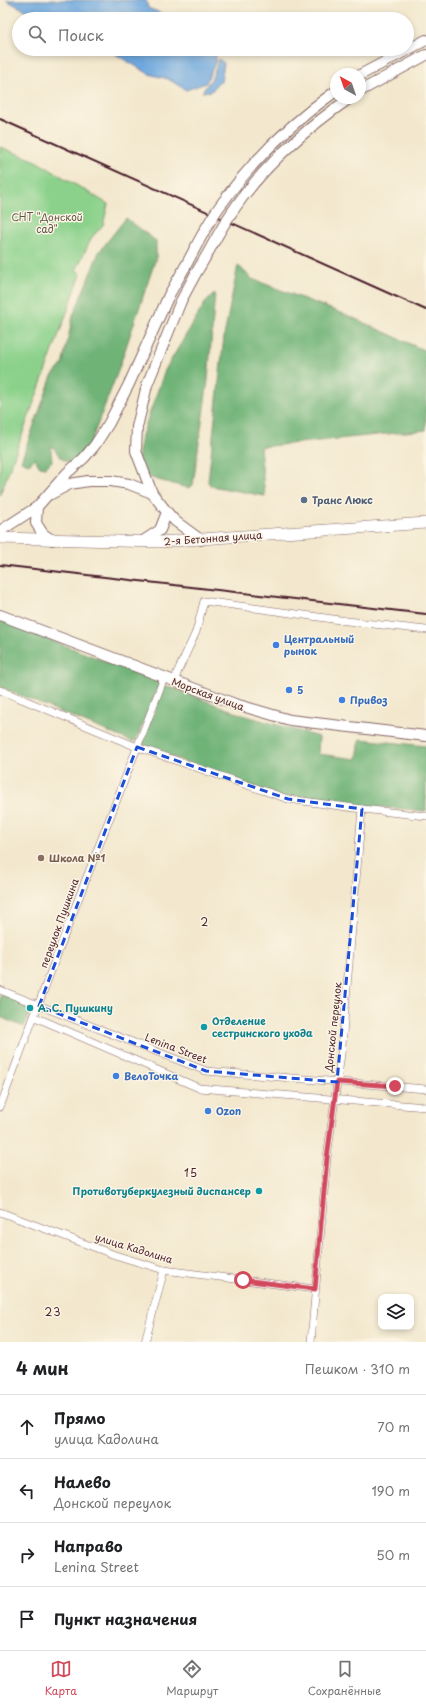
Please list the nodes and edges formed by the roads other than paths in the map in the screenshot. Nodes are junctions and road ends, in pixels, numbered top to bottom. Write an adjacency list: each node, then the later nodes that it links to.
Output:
1 (426, 40): 2 (main road)
2 (414, 46)
3 (426, 55): 6 (main road)
4 (396, 56): 5 (main road)
5 (366, 72)
6 (366, 88)
7 (330, 96): 10 (main road, bridge)
8 (342, 104): 9 (main road, bridge)
9 (152, 493): 10 (main road); 12 (main road)
10 (46, 497): 11 (main road)
11 (37, 507): 14 (main road); 16 (main road)
12 (167, 512): 17 (main road); 18 (main road)
13 (426, 523): 17 (main road, 2-я Бетонная улица)
14 (0, 531)
15 (0, 538): 16 (main road, 2-я Бетонная улица)
16 (52, 540): 18 (main road, 2-я Бетонная улица)
17 (201, 540): 18 (main road, 2-я Бетонная улица)
18 (143, 541)
19 (0, 615): 21 (main road, Морская улица)
20 (426, 630): 22 (street)
21 (164, 678): 22 (main road, Морская улица); 25 (street, переулок Пушкина)
22 (176, 682): 24 (main road, Морская улица)
23 (0, 690): 25 (street)
24 (426, 736)
25 (137, 746): 26 (street); 29 (street, переулок Пушкина)
26 (362, 809): 27 (street); 31 (street, Донской переулок)
27 (426, 816)
28 (0, 990): 29 (street, Lenina Street)
29 (39, 1006): 30 (street, переулок Пушкина); 31 (street, Lenina Street)
30 (35, 1017): 33 (street); 34 (street, переулок Пушкина)
31 (337, 1082): 32 (street, Lenina Street); 33 (street, Донской переулок)
32 (426, 1089)
33 (335, 1099): 35 (street); 38 (street, Донской переулок)
34 (0, 1107)
35 (426, 1107)
36 (0, 1212): 37 (street, улица Кадолина)
37 (164, 1270): 38 (street, улица Кадолина); 39 (street)
38 (315, 1289): 40 (street, Донской переулок)
39 (144, 1342)
40 (311, 1342)

